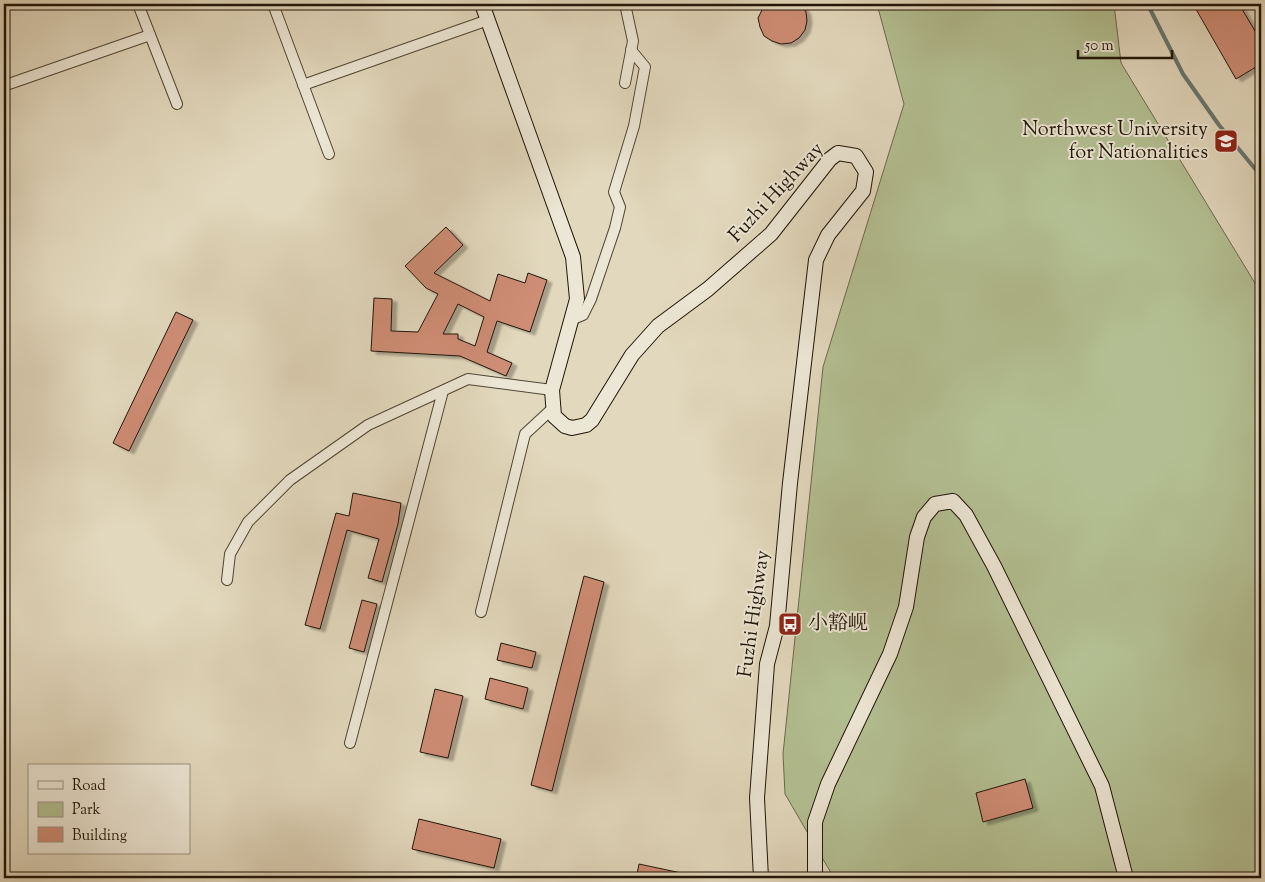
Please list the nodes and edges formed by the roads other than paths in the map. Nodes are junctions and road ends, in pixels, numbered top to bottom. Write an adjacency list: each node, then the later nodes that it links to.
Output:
1 (138, 4): 6 (street)
2 (272, 4): 10 (street)
3 (482, 4): 5 (main road)
4 (625, 4): 7 (street)
5 (488, 20): 10 (street); 13 (main road)
6 (150, 35): 9 (street); 11 (street)
7 (631, 50): 8 (street); 13 (street)
8 (625, 83)
9 (6, 85)
10 (303, 85): 12 (street)
11 (176, 104)
12 (328, 154)
13 (571, 320): 14 (main road)
14 (552, 390): 15 (street); 16 (main road)
15 (443, 391): 17 (street); 19 (street)
16 (552, 409): 18 (street); 20 (main road, Fuzhi Highway)
17 (227, 580)
18 (481, 612)
19 (350, 742)
20 (761, 878)
21 (815, 878): 22 (main road)
22 (1126, 878)

